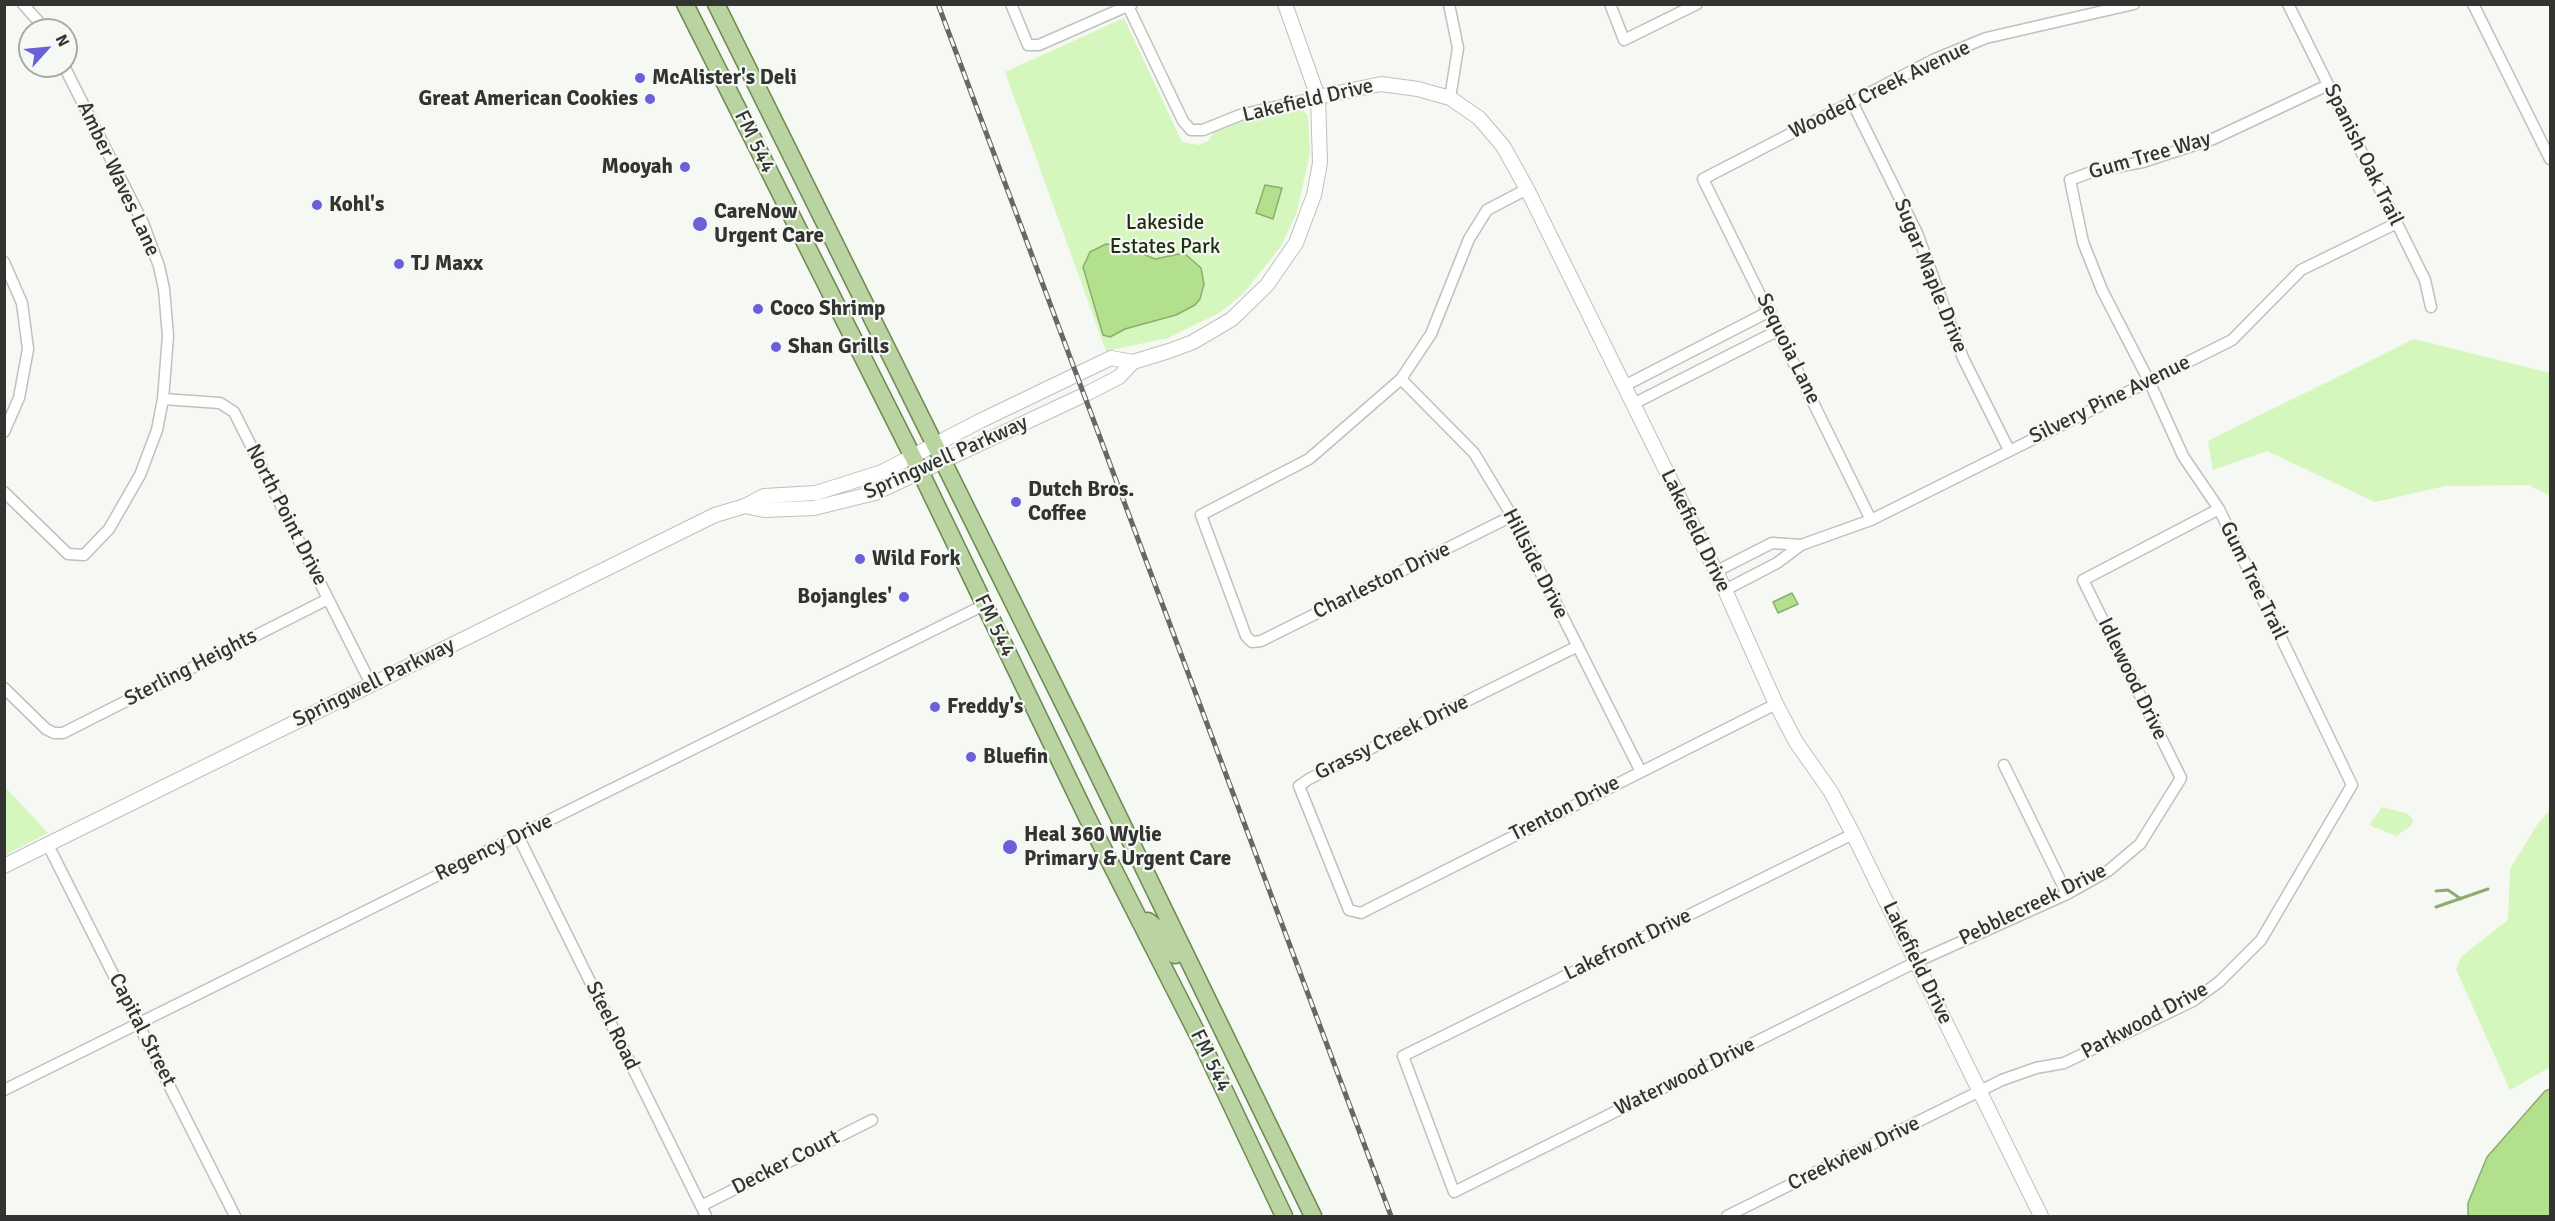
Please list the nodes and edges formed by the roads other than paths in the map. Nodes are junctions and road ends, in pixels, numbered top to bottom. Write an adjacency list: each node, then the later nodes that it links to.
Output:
1 (23, 4): 13 (street)
2 (685, 4): 24 (main road, FM 544 / FM 544)
3 (716, 4): 22 (main road, FM 544 / FM 544)
4 (1011, 4): 12 (street)
5 (1285, 4): 16 (street, Springwell Parkway)
6 (1449, 4): 17 (street)
7 (1610, 4): 8 (street)
8 (1697, 4)
9 (2134, 4): 18 (street, Wooded Creek Avenue)
10 (2288, 4): 15 (street, Spanish Oak Trail)
11 (2473, 4): 19 (street)
12 (1130, 5): 16 (street, Lakefield Drive)
13 (35, 18)
14 (70, 78): 34 (street, Amber Waves Lane)
15 (2328, 85): 23 (street, Spanish Oak Trail); 31 (street, Gum Tree Way)
16 (1318, 97): 17 (street, Lakefield Drive); 29 (street, Springwell Parkway)
17 (1450, 98): 21 (street, Lakefield Drive)
18 (1852, 102): 20 (street, Wooded Creek Avenue); 39 (street, Sugar Maple Drive)
19 (2550, 159)
20 (1703, 179): 27 (street, Sequoia Lane)
21 (1527, 189): 30 (street); 32 (street, Lakefield Drive)
22 (823, 218): 24 (main road); 38 (main road, FM 544 / FM 544)
23 (2397, 223): 26 (street, Spanish Oak Trail); 31 (street, Silvery Pine Avenue)
24 (798, 231): 40 (main road, FM 544 / FM 544)
25 (4, 262): 37 (street)
26 (2431, 307)
27 (1770, 311): 28 (street, Sequoia Lane); 32 (street)
28 (1779, 330): 35 (street); 47 (street, Sequoia Lane)
29 (1133, 362): 33 (street, Springwell Parkway); 36 (street, Springwell Parkway)
30 (1401, 379): 46 (street, Hillside Drive); 46 (street, Charleston Drive)
31 (2149, 381): 39 (street, Silvery Pine Avenue); 45 (street, Gum Tree Trail)
32 (1624, 386): 35 (street, Lakefield Drive)
33 (1047, 388): 36 (street); 38 (street, Springwell Parkway)
34 (163, 399): 43 (street, Amber Waves Lane); 51 (street, North Point Drive)
35 (1633, 404): 49 (street, Lakefield Drive)
36 (1058, 408): 41 (street, Springwell Parkway)
37 (4, 432)
38 (935, 444): 40 (street, Springwell Parkway); 41 (main road, FM 544 / FM 544)
39 (2008, 450): 47 (street, Silvery Pine Avenue)
40 (913, 456): 42 (main road, FM 544 / FM 544); 44 (street, Springwell Parkway)
41 (944, 462): 42 (street, Springwell Parkway); 57 (main road, FM 544 / FM 544)
42 (921, 473): 44 (street, Springwell Parkway); 52 (main road, FM 544 / FM 544)
43 (4, 492)
44 (745, 506): 54 (street, Springwell Parkway)
45 (2219, 509): 61 (street, Idlewood Drive); 62 (street, Gum Tree Trail)
46 (1512, 516): 53 (street, Hillside Drive)
47 (1872, 520): 48 (street, Silvery Pine Avenue)
48 (1801, 545): 49 (street, Silvery Pine Avenue); 50 (street, Silvery Pine Avenue)
49 (1715, 572): 50 (street, Lakefield Drive)
50 (1725, 590): 56 (street, Lakefield Drive)
51 (328, 599): 54 (street, North Point Drive); 55 (street, Sterling Heights)
52 (984, 605): 58 (main road, FM 544 / FM 544); 64 (street, Regency Drive)
53 (1578, 646): 60 (street, Hillside Drive); 68 (street, Grassy Creek Drive)
54 (371, 684): 65 (street, Springwell Parkway)
55 (4, 688)
56 (1776, 704): 60 (street, Trenton Drive); 63 (street, Lakefield Drive)
57 (1074, 725): 58 (main road); 71 (main road, FM 544 / FM 544)
58 (1049, 738): 69 (main road, FM 544 / FM 544)
59 (2004, 765): 67 (street)
60 (1640, 771): 68 (street, Trenton Drive)
61 (2181, 778): 67 (street, Pebblecreek Drive)
62 (2352, 785): 74 (street, Parkwood Drive)
63 (1853, 834): 70 (street, Lakefield Drive); 76 (street, Lakefront Drive)
64 (518, 836): 72 (street, Regency Drive); 77 (street, Steel Road)
65 (48, 844): 66 (street, Springwell Parkway); 72 (street, Capital Street)
66 (4, 866)
67 (2067, 894): 70 (street, Pebblecreek Drive)
68 (1353, 913)
69 (1141, 922): 71 (main road); 79 (main road, FM 544 / FM 544)
70 (1916, 962): 74 (street, Lakefield Drive); 76 (street, Waterwood Drive)
71 (1207, 995): 80 (main road, FM 544 / FM 544)
72 (139, 1024): 73 (street, Regency Drive); 78 (street, Capital Street)
73 (4, 1090)
74 (1981, 1092): 81 (street, Creekview Drive); 82 (street, Lakefield Drive)
75 (872, 1120): 77 (street, Decker Court)
76 (1454, 1192)
77 (703, 1211)
78 (235, 1216)
79 (1284, 1216)
80 (1313, 1216)
81 (1726, 1216)
82 (2041, 1216)

